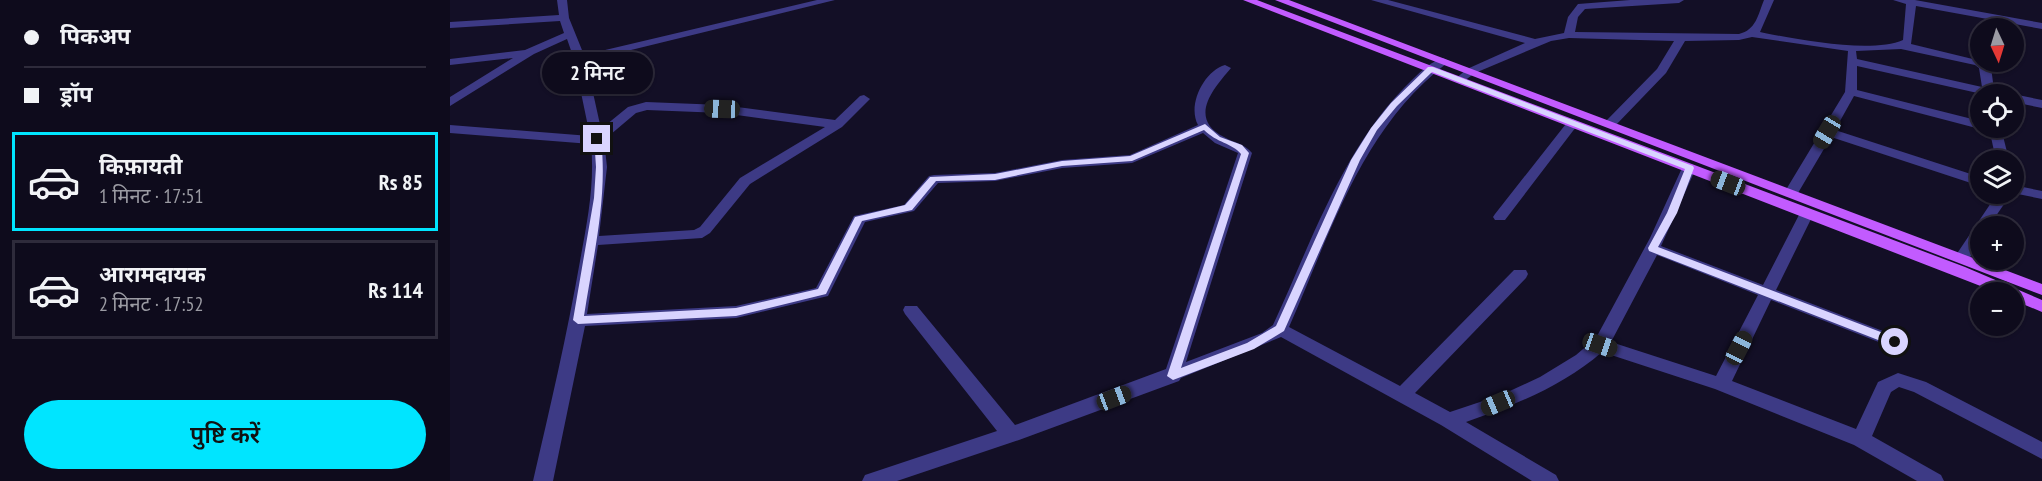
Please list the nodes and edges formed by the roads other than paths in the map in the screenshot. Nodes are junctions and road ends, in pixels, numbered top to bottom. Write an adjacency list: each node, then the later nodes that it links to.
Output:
1 (562, 0): 11 (street)
2 (830, 0): 22 (street)
3 (1248, 0): 25 (main road)
4 (1280, 0): 25 (main road)
5 (1377, 0): 18 (street)
6 (1679, 0): 9 (street)
7 (1769, 0): 15 (street)
8 (1898, 0): 10 (street)
9 (1586, 3): 16 (street)
10 (1911, 3): 13 (street); 19 (street)
11 (564, 18): 12 (street); 14 (street)
12 (450, 25)
13 (2042, 26)
14 (570, 34): 21 (street); 22 (street)
15 (1752, 34): 17 (street); 20 (street)
16 (1569, 35): 17 (street); 18 (street)
17 (1681, 38): 39 (street)
18 (1535, 42): 27 (street)
19 (1903, 46): 20 (street); 29 (street)
20 (1852, 47): 23 (street)
21 (530, 52): 24 (street); 34 (street)
22 (580, 59): 43 (street)
23 (1852, 61): 30 (street); 31 (street)
24 (450, 62)
25 (1437, 65): 27 (main road); 28 (main road); 63 (street)
26 (1225, 68): 40 (street)
27 (1472, 71): 28 (street); 39 (main road)
28 (1460, 80): 37 (main road)
29 (1988, 84)
30 (1970, 89)
31 (1851, 92): 36 (street); 42 (street)
32 (864, 99): 38 (street)
33 (2024, 100): 35 (street)
34 (450, 102)
35 (2042, 104)
36 (1970, 122)
37 (1573, 123): 44 (main road); 50 (street)
38 (838, 124): 43 (street); 51 (street)
39 (1610, 124): 47 (main road)
40 (1205, 127): 62 (street); 66 (street)
41 (450, 129): 43 (street)
42 (1827, 132): 45 (street); 47 (street)
43 (597, 139): 51 (street)
44 (1689, 168): 49 (main road); 53 (street)
45 (1970, 179)
46 (2024, 191): 48 (street)
47 (1791, 193): 54 (main road)
48 (2042, 195)
49 (1807, 213): 56 (main road); 58 (street)
50 (1500, 217)
51 (590, 241): 62 (street)
52 (1970, 245): 54 (street)
53 (1653, 248): 58 (street); 65 (street)
54 (1962, 258): 57 (main road)
55 (1520, 274): 68 (street)
56 (1983, 282)
57 (2042, 290)
58 (1767, 293): 64 (street); 67 (street)
59 (2024, 298): 60 (main road)
60 (2042, 306)
61 (911, 310): 70 (street)
62 (578, 320): 73 (street)
63 (1280, 329): 66 (street); 68 (street)
64 (1895, 342)
65 (1600, 345): 67 (street); 69 (street)
66 (1173, 376): 70 (street)
67 (1720, 384): 71 (street)
68 (1402, 395): 69 (street)
69 (1448, 420): 75 (street)
70 (1012, 435): 74 (street)
71 (1861, 439): 72 (street); 76 (street)
72 (2042, 451)
73 (543, 481)
74 (872, 481)
75 (1549, 481)
76 (1934, 481)

